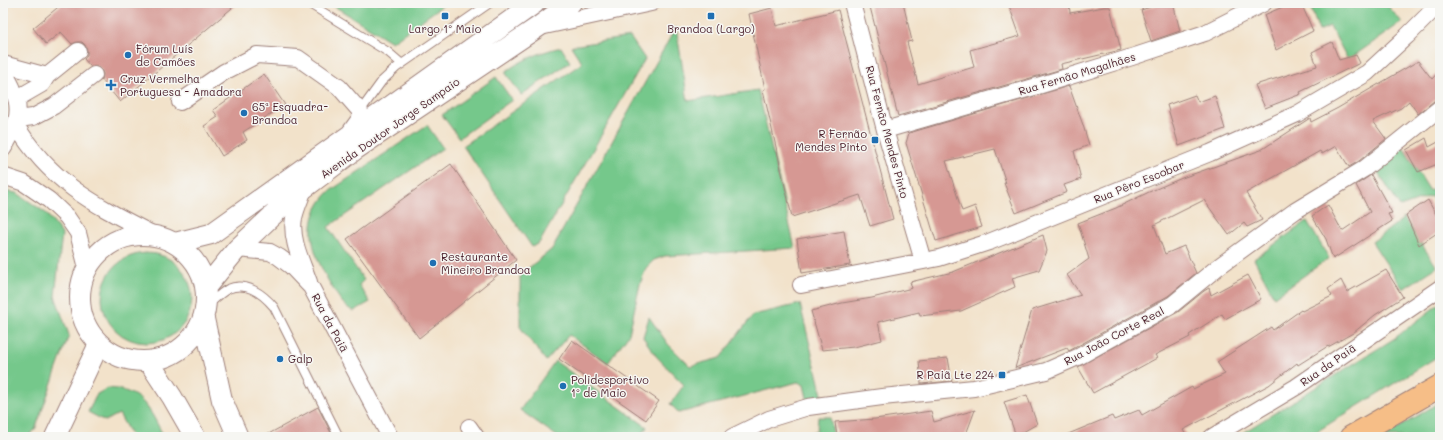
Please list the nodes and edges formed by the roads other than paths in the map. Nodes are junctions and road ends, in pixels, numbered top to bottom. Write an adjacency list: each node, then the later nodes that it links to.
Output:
1 (308, 3): 12 (lane)
2 (490, 3): 12 (lane, Avenida Doutor Jorge Sampaio)
3 (535, 3): 23 (street, Avenida Doutor Jorge Sampaio)
4 (571, 3): 9 (street, Avenida Doutor Jorge Sampaio)
5 (651, 3): 9 (street)
6 (852, 3): 21 (street, Rua Fernão Mendes Pinto)
7 (1264, 3): 21 (street, Rua Fernão Magalhães)
8 (1440, 3): 29 (street, Rua Pêro Escobar)
9 (538, 28): 25 (street, Avenida Doutor Jorge Sampaio)
10 (78, 51): 15 (street)
11 (3, 64): 15 (street)
12 (402, 64): 19 (lane, Avenida Doutor Jorge Sampaio)
13 (3, 71): 16 (street)
14 (94, 75): 20 (street)
15 (47, 76): 16 (street)
16 (16, 99): 20 (street)
17 (180, 102): 19 (street)
18 (1440, 108): 44 (street, Rua João Corte Real)
19 (360, 111): 23 (lane, Avenida Doutor Jorge Sampaio)
20 (17, 122): 22 (street); 26 (street)
21 (885, 130): 29 (street, Rua Fernão Mendes Pinto)
22 (3, 149)
23 (326, 153): 27 (street, Avenida Doutor Jorge Sampaio)
24 (3, 176): 30 (street)
25 (304, 189): 28 (street, Avenida Doutor Jorge Sampaio); 33 (street)
26 (154, 235): 27 (street); 30 (street)
27 (175, 243): 32 (street)
28 (237, 249): 32 (street, Avenida Doutor Jorge Sampaio); 33 (street, Rua da Paiã)
29 (923, 261): 31 (street, Rua Pêro Escobar)
30 (87, 268): 36 (street)
31 (801, 284)
32 (206, 287): 35 (street)
33 (311, 287): 43 (street, Rua da Paiã)
34 (1440, 288): 45 (street, Rua da Paiã)
35 (205, 313): 37 (street); 41 (street); 42 (lane)
36 (99, 344): 37 (street); 39 (street)
37 (149, 362): 40 (street)
38 (1440, 386): 46 (highway)
39 (55, 437)
40 (195, 437)
41 (238, 437)
42 (339, 437)
43 (390, 437)
44 (732, 437)
45 (1212, 437)
46 (1351, 437)

